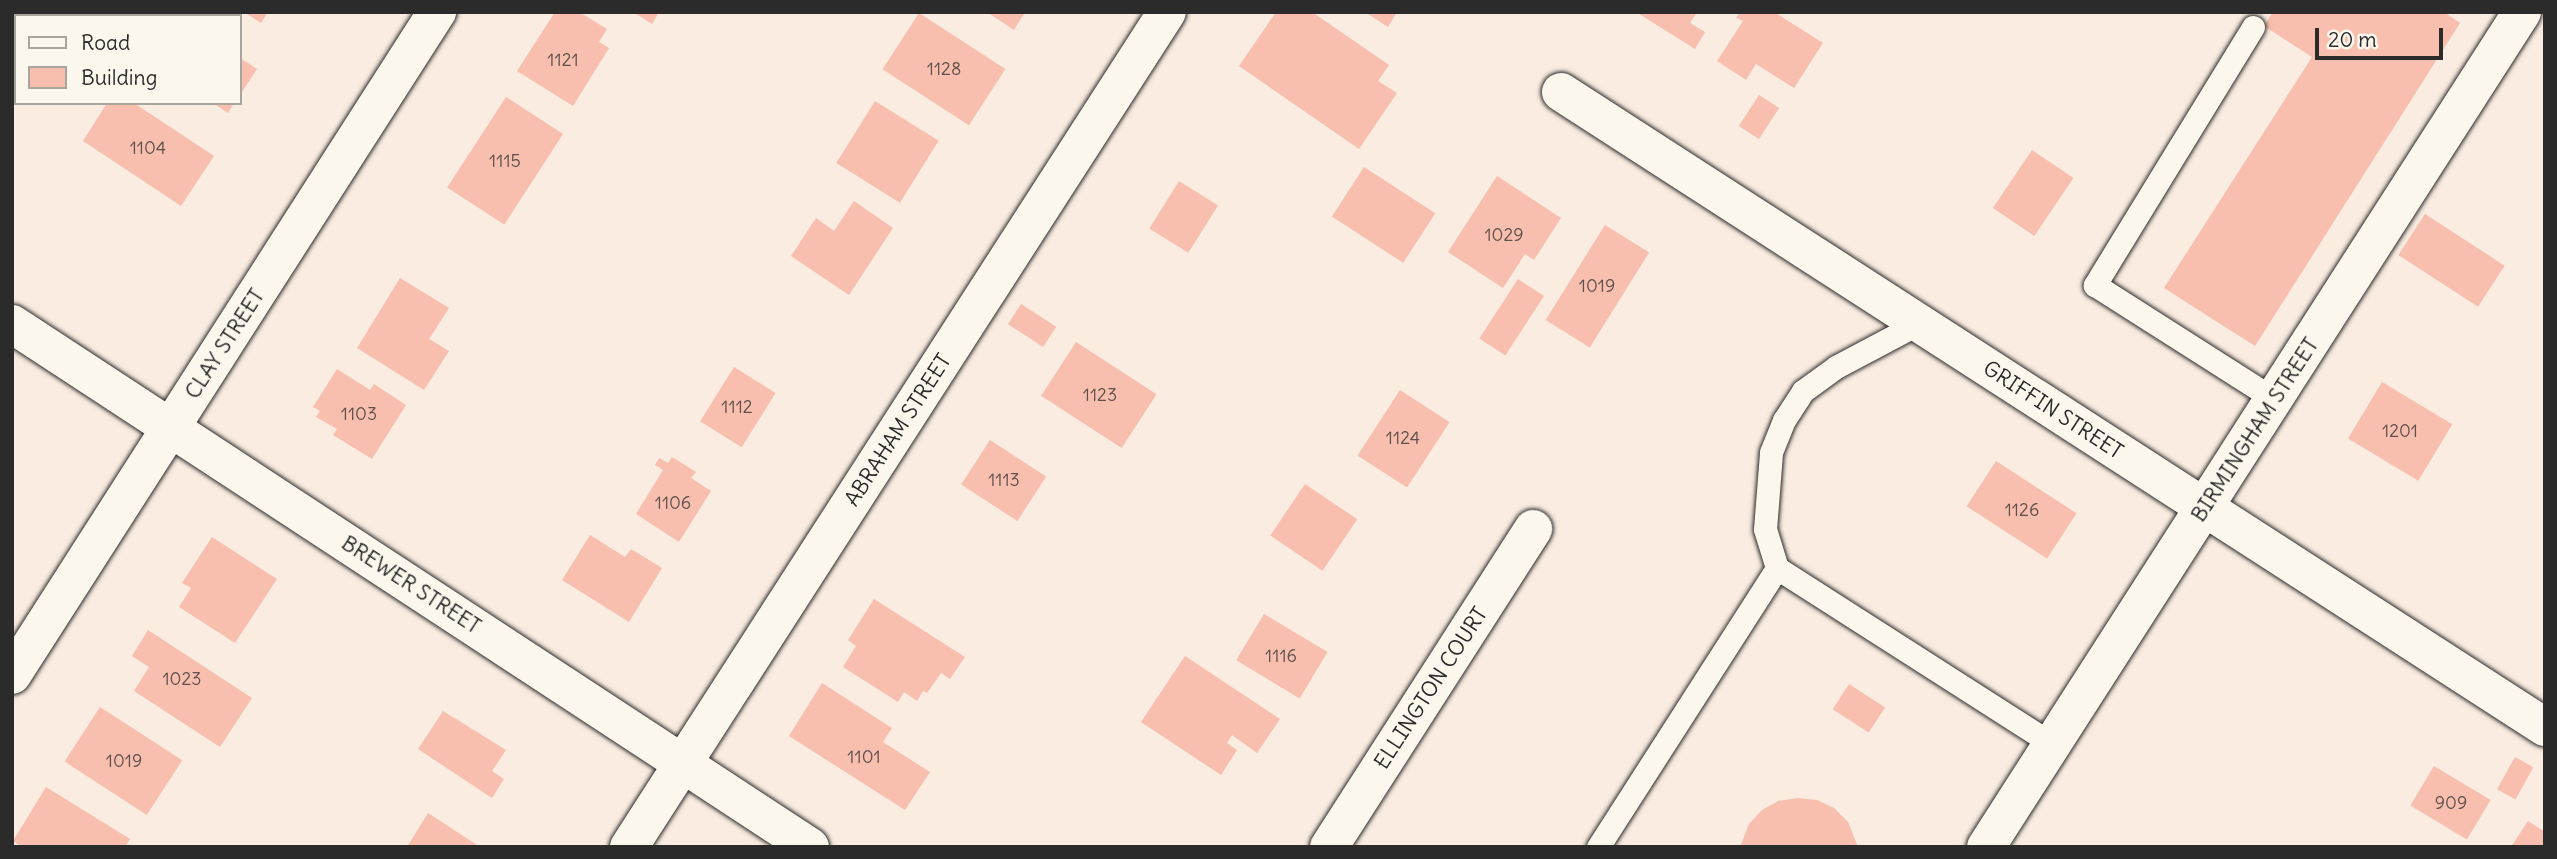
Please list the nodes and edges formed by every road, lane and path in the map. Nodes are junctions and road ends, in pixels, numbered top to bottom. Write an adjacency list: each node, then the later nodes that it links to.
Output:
1 (437, 12): 9 (street, CLAY STREET)
2 (1167, 12): 16 (street, ABRAHAM STREET)
3 (2522, 12): 8 (street, BIRMINGHAM STREET)
4 (2253, 27): 8 (lane)
5 (1561, 92): 6 (street, GRIFFIN STREET)
6 (1919, 323): 10 (street, GRIFFIN STREET); 12 (lane)
7 (12, 324): 9 (street, BREWER STREET)
8 (2274, 399): 10 (street, BIRMINGHAM STREET)
9 (171, 427): 13 (street, CLAY STREET); 16 (street, BREWER STREET)
10 (2205, 507): 14 (street, GRIFFIN STREET); 15 (street, BIRMINGHAM STREET)
11 (1533, 529): 19 (street, ELLINGTON COURT)
12 (1777, 568): 15 (lane); 20 (lane)
13 (12, 676)
14 (2545, 727)
15 (2052, 744): 21 (street, BIRMINGHAM STREET)
16 (682, 764): 17 (street, ABRAHAM STREET); 18 (street, BREWER STREET)
17 (629, 847)
18 (810, 847)
19 (1329, 847)
20 (1598, 847)
21 (1986, 847)

